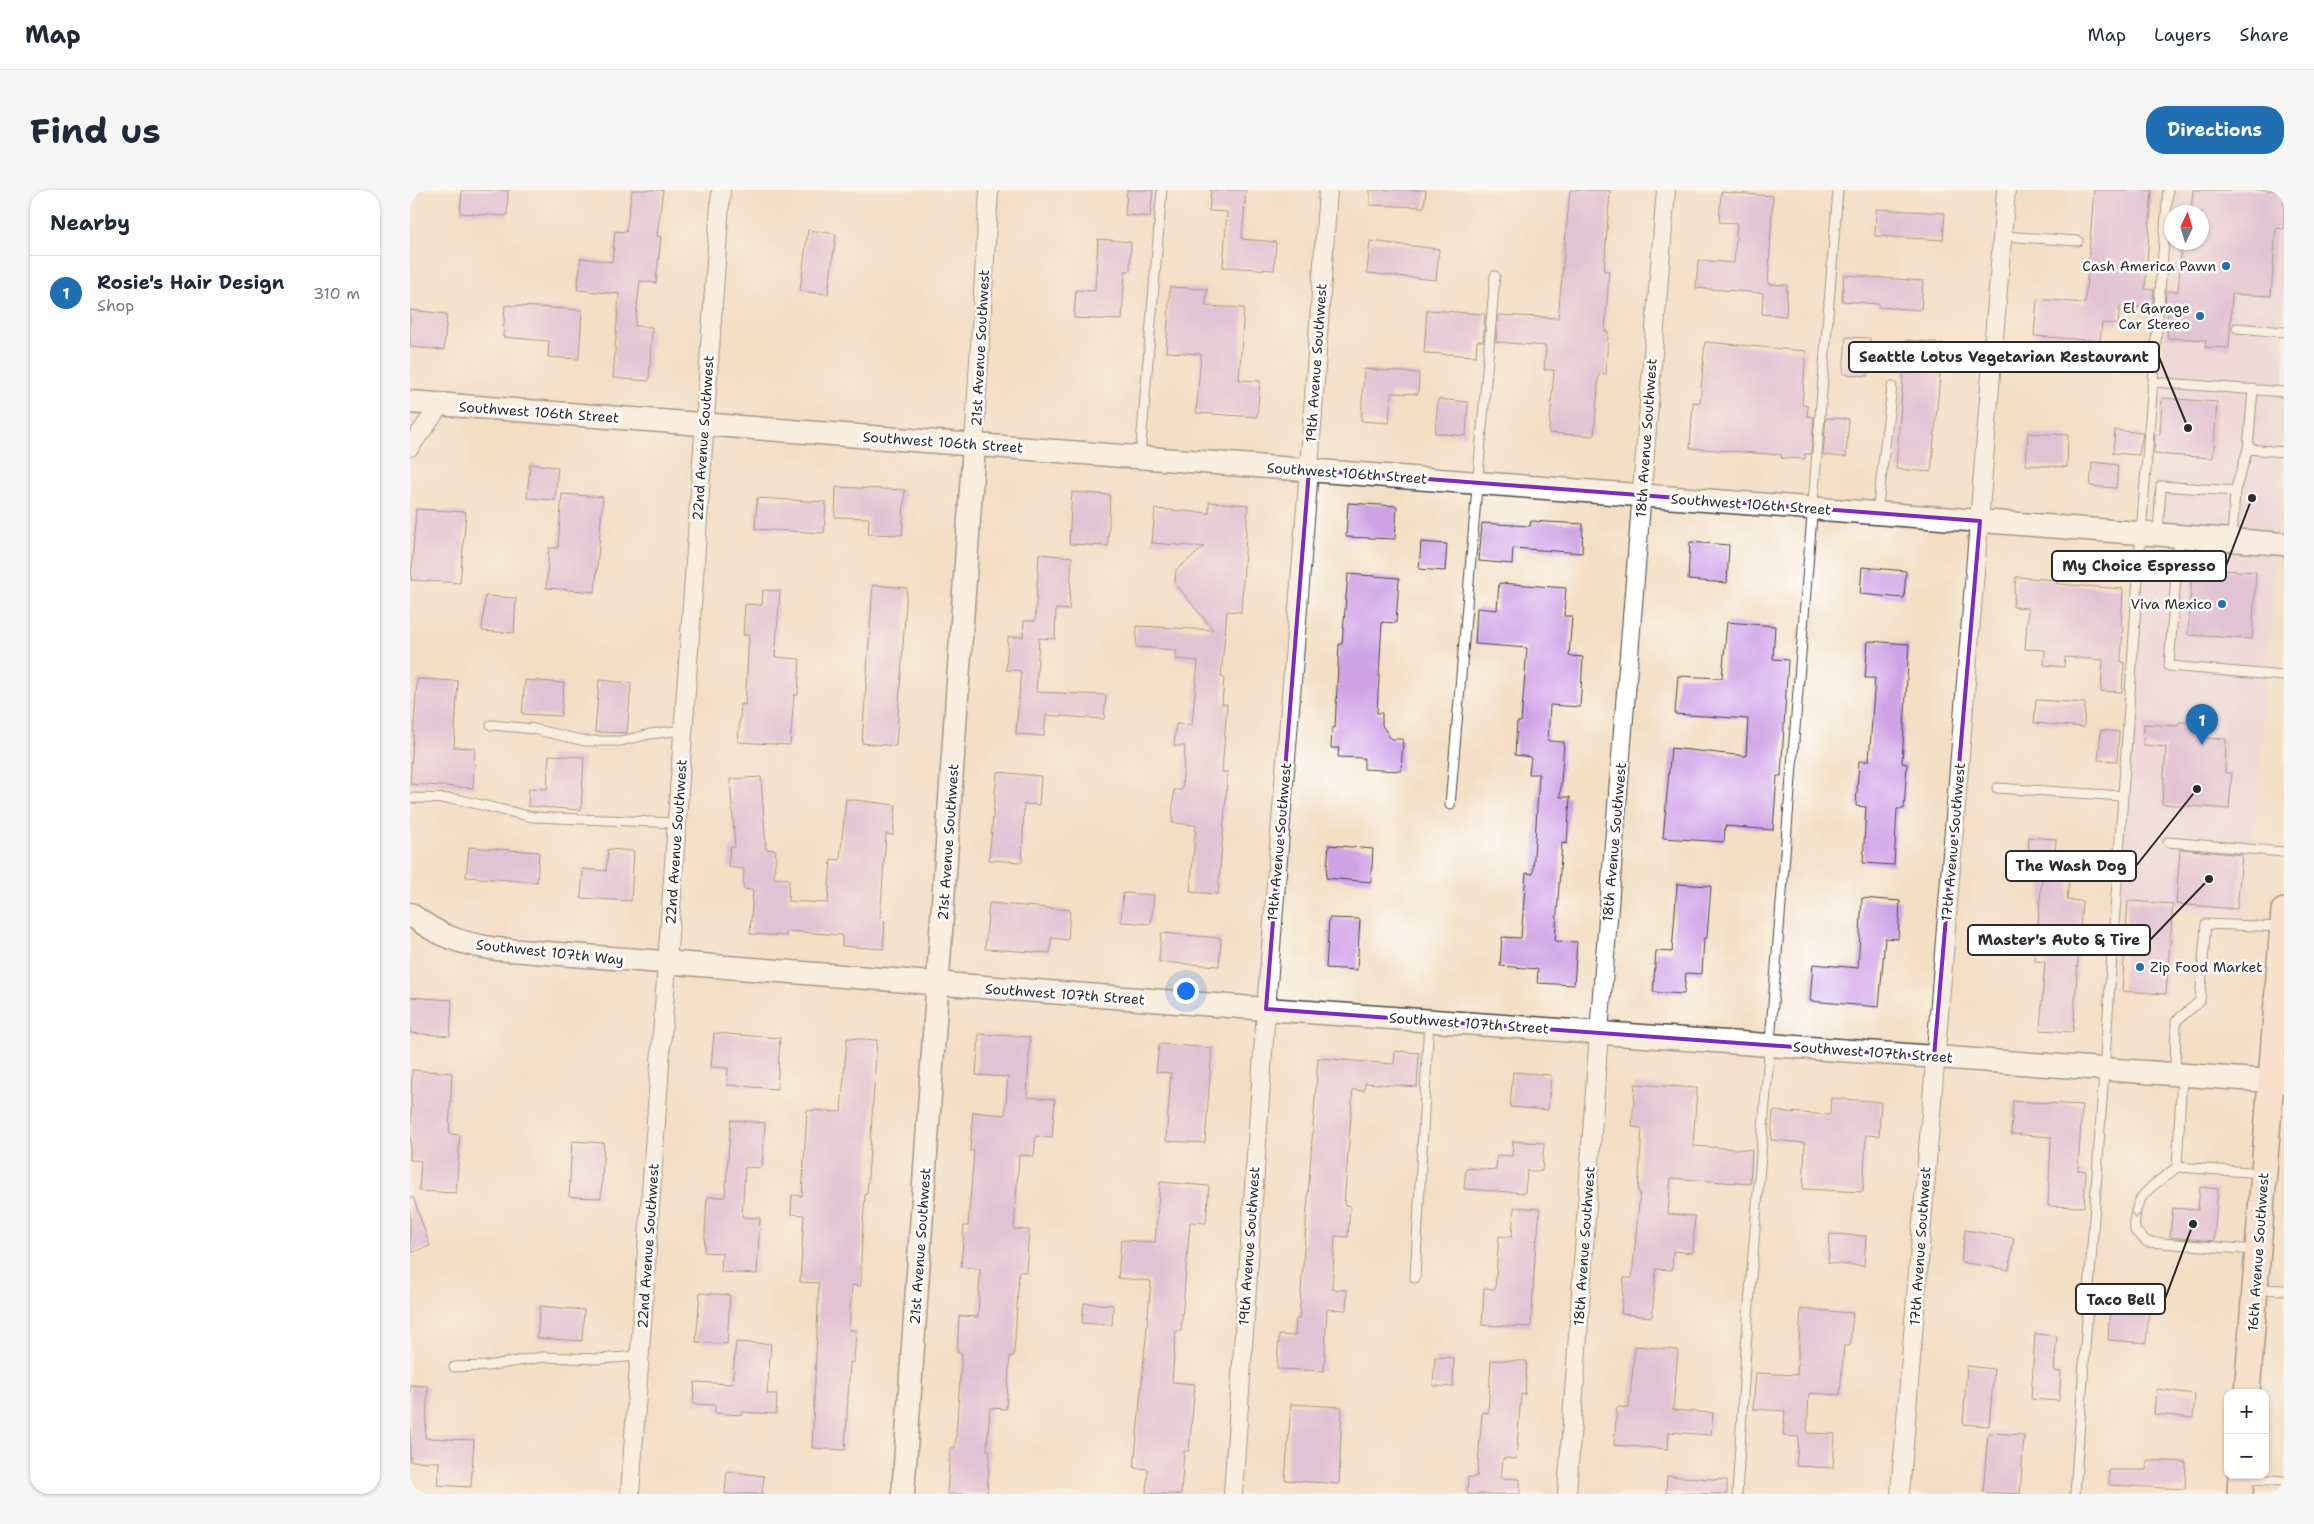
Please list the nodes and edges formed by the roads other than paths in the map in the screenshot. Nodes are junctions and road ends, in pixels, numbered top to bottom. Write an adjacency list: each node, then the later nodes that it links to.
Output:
1 (721, 190): 20 (street, 22nd Avenue Southwest)
2 (989, 190): 21 (street, 21st Avenue Southwest)
3 (1162, 190): 25 (lane)
4 (1328, 190): 26 (street, 19th Avenue Southwest)
5 (1666, 190): 29 (street, 18th Avenue Southwest)
6 (1838, 190): 30 (lane)
7 (2006, 190): 9 (street, 17th Avenue Southwest)
8 (2168, 190): 14 (lane)
9 (2002, 236): 10 (lane); 32 (street, 17th Avenue Southwest)
10 (2078, 241)
11 (1494, 276): 27 (lane)
12 (2237, 328): 13 (lane)
13 (2284, 332)
14 (2153, 382): 16 (lane); 33 (lane)
15 (1892, 387): 31 (lane)
16 (2254, 389): 17 (lane); 23 (lane)
17 (2284, 392)
18 (410, 402): 19 (street, Southwest 106th Street)
19 (441, 404): 20 (street, Southwest 106th Street); 22 (street)
20 (704, 424): 21 (street, Southwest 106th Street); 38 (street, 22nd Avenue Southwest)
21 (974, 445): 25 (street, Southwest 106th Street); 49 (street, 21st Avenue Southwest)
22 (410, 447)
23 (2248, 449): 24 (lane); 28 (lane)
24 (2284, 452)
25 (1140, 457): 26 (street, Southwest 106th Street)
26 (1308, 470): 27 (street, Southwest 106th Street); 50 (street, 19th Avenue Southwest)
27 (1478, 483): 29 (street, Southwest 106th Street); 42 (lane)
28 (2235, 490): 33 (lane); 34 (lane)
29 (1642, 496): 30 (street, Southwest 106th Street); 52 (street, 18th Avenue Southwest)
30 (1812, 508): 31 (street, Southwest 106th Street); 53 (lane)
31 (1877, 513): 32 (street, Southwest 106th Street)
32 (1980, 521): 33 (street, Southwest 106th Street); 54 (street, 17th Avenue Southwest)
33 (2160, 535): 34 (street, Southwest 106th Street); 36 (lane); 40 (lane)
34 (2232, 540): 35 (street, Southwest 106th Street)
35 (2284, 544)
36 (2284, 676)
37 (491, 724): 38 (lane)
38 (683, 730): 43 (street, 22nd Avenue Southwest)
39 (1997, 788): 40 (lane)
40 (2123, 796): 55 (lane)
41 (410, 798): 43 (lane)
42 (1450, 805)
43 (677, 823): 48 (street, 22nd Avenue Southwest)
44 (2168, 842): 45 (lane)
45 (2284, 852)
46 (410, 914): 48 (street, Southwest 107th Way)
47 (2283, 919): 56 (lane); 57 (main road, 16th Avenue Southwest)
48 (668, 964): 49 (street, Southwest 107th Street); 64 (street, 22nd Avenue Southwest)
49 (938, 984): 50 (street, Southwest 107th Street); 70 (street, 21st Avenue Southwest)
50 (1266, 1009): 51 (street, Southwest 107th Street); 71 (street, 19th Avenue Southwest)
51 (1429, 1020): 52 (street, Southwest 107th Street); 61 (lane)
52 (1598, 1032): 53 (street, Southwest 107th Street); 72 (street, 18th Avenue Southwest)
53 (1770, 1044): 54 (street, Southwest 107th Street); 73 (lane)
54 (1934, 1056): 55 (street, Southwest 107th Street); 74 (street, 17th Avenue Southwest)
55 (2105, 1069): 56 (street, Southwest 107th Street); 75 (lane)
56 (2179, 1074): 57 (street, Southwest 107th Street); 58 (lane)
57 (2278, 1082): 59 (main road, 16th Avenue Southwest)
58 (2177, 1168): 59 (lane); 60 (lane, one-way to 60)
59 (2264, 1173): 60 (main road, 16th Avenue Southwest)
60 (2258, 1250): 62 (main road, 16th Avenue Southwest)
61 (1415, 1278)
62 (2255, 1288): 63 (lane); 66 (main road, 16th Avenue Southwest)
63 (2284, 1290)
64 (640, 1356): 65 (lane); 69 (street, 22nd Avenue Southwest)
65 (454, 1367)
66 (2247, 1389)
67 (2284, 1481): 68 (lane)
68 (2241, 1483)
69 (630, 1494)
70 (902, 1494)
71 (1232, 1494)
72 (1567, 1494)
73 (1736, 1494)
74 (1900, 1494)
75 (2075, 1494)

